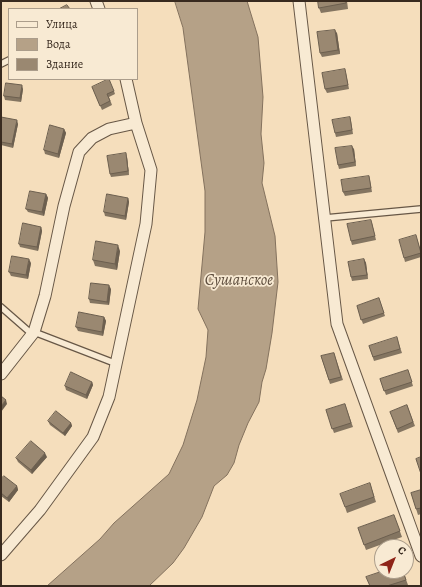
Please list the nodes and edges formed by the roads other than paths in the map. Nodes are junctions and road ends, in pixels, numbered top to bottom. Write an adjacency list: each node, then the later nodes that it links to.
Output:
1 (299, 1): 5 (street)
2 (126, 80): 3 (street)
3 (136, 123): 7 (street); 8 (street)
4 (421, 209): 5 (lane)
5 (325, 218): 11 (street)
6 (1, 307): 7 (lane)
7 (33, 333): 8 (lane); 9 (street)
8 (117, 364): 10 (street)
9 (1, 374)
10 (1, 555)
11 (421, 556)

